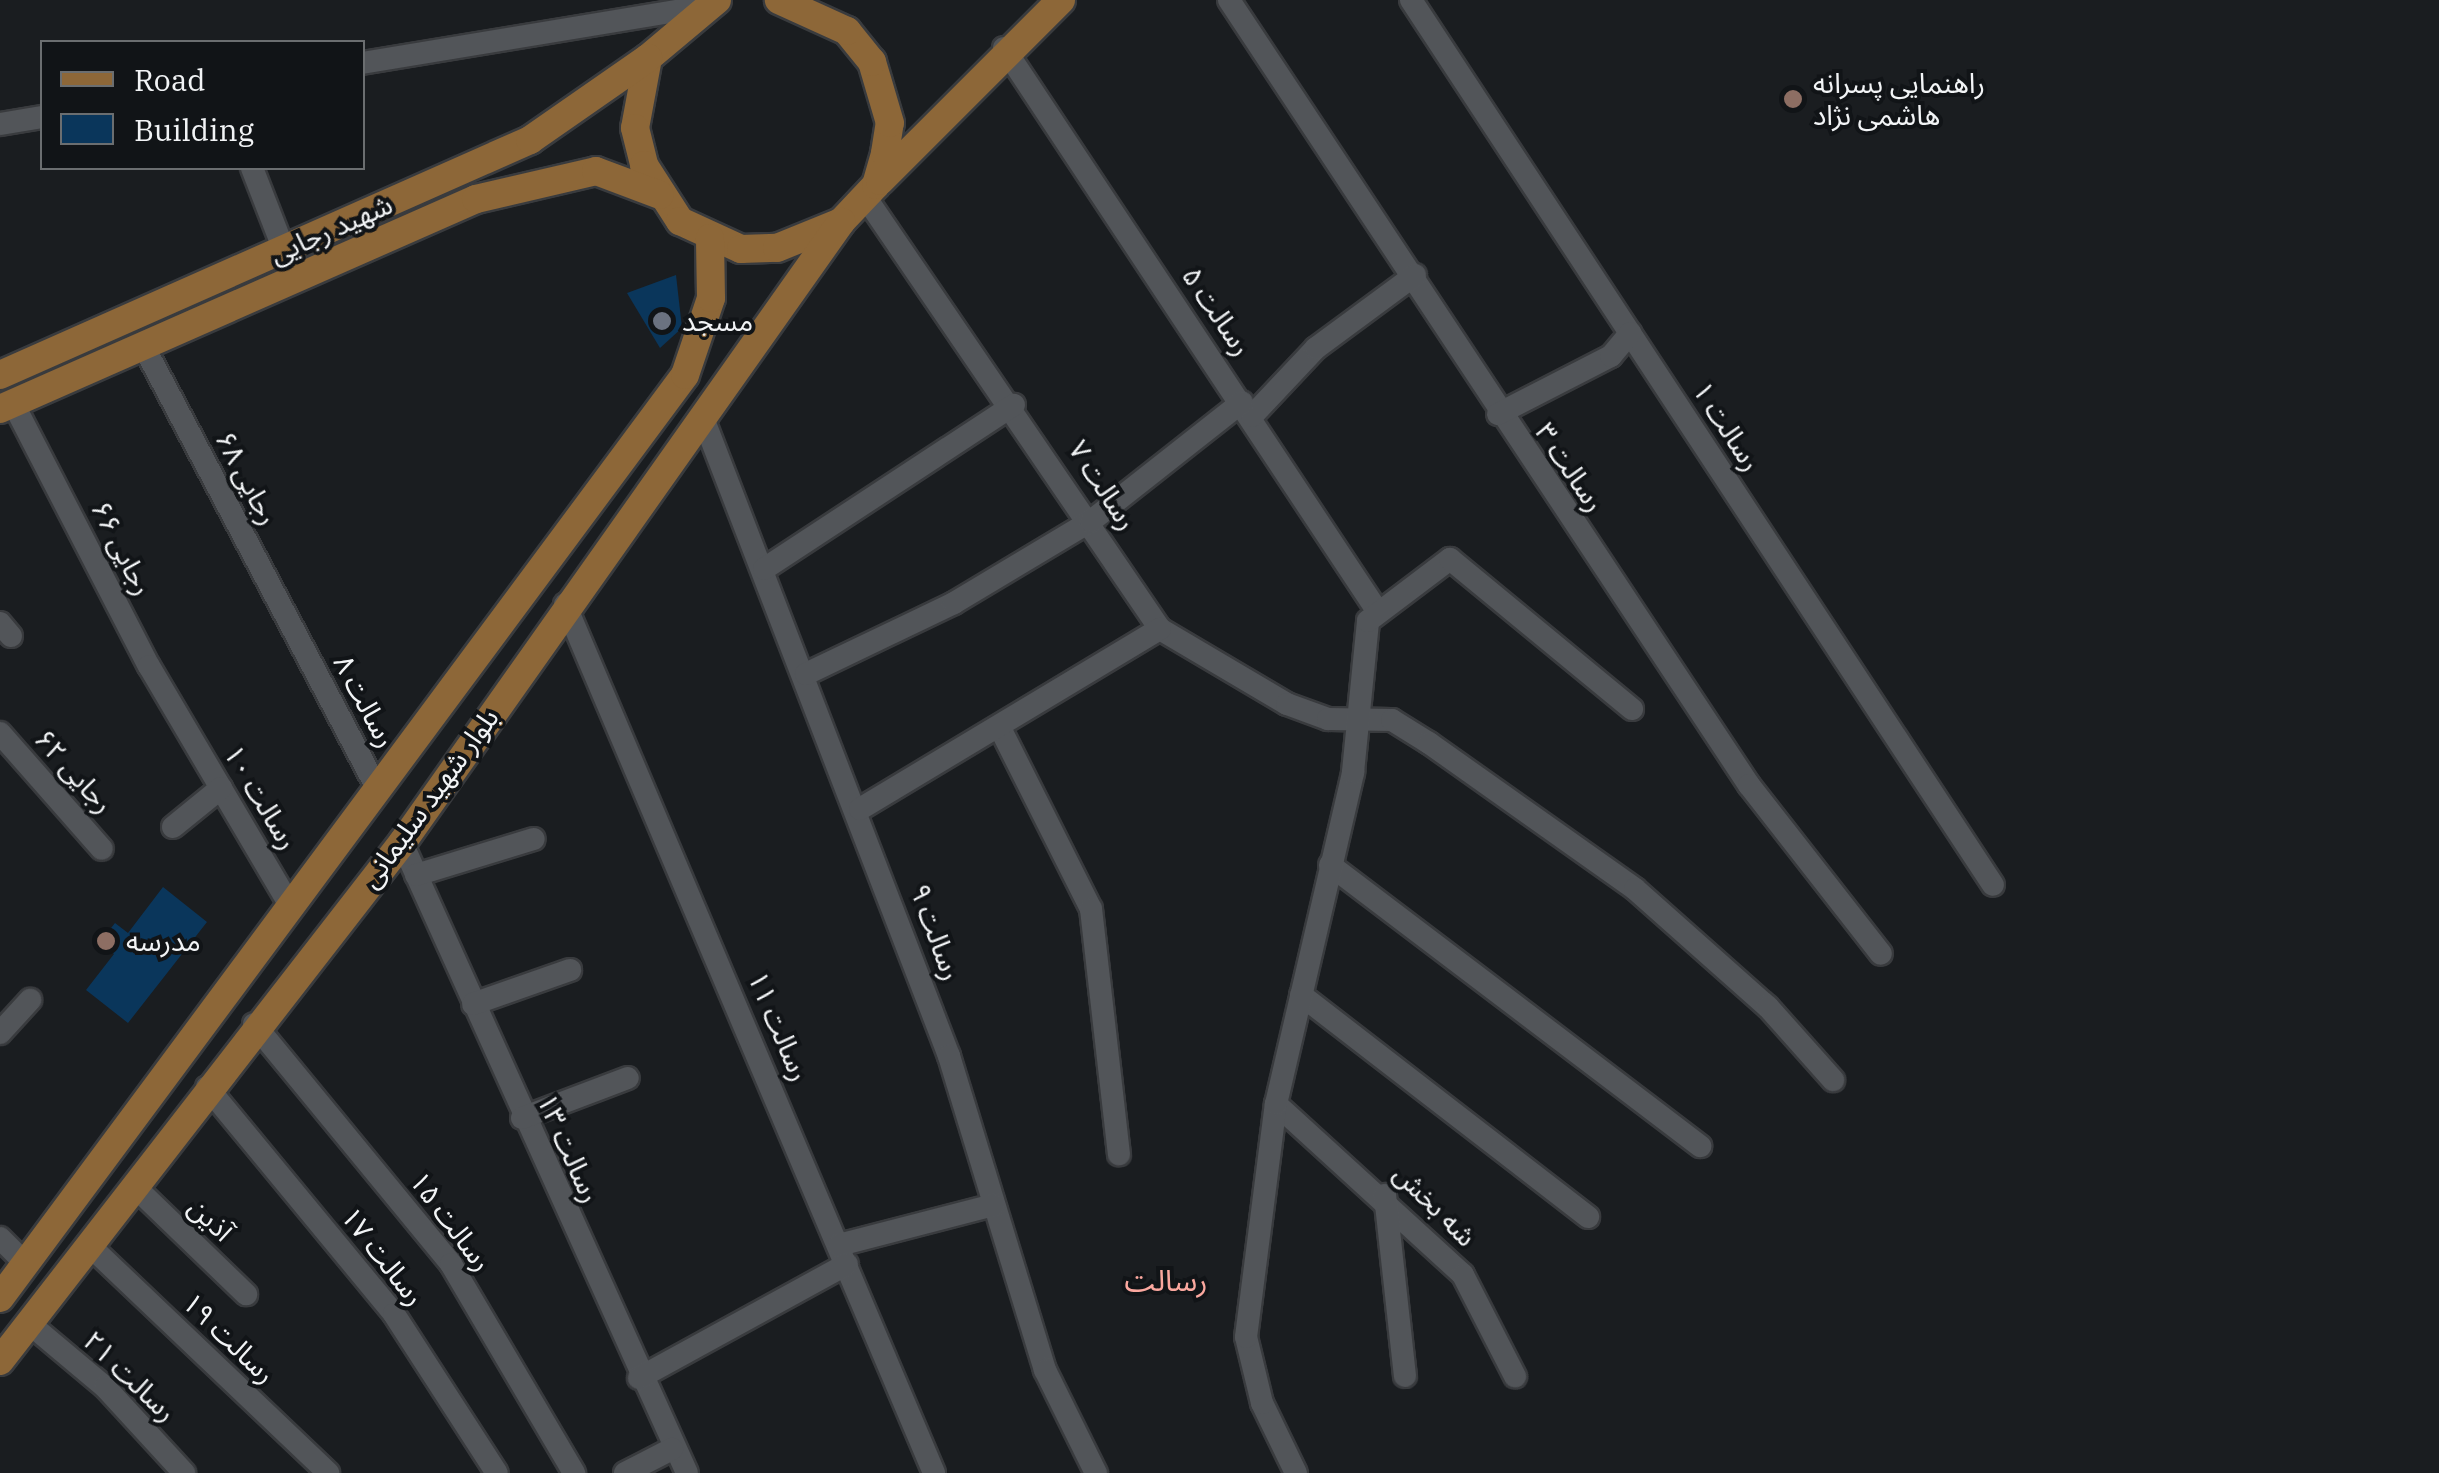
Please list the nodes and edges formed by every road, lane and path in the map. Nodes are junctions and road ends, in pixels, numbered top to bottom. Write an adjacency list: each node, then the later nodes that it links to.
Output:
1 (778, 0): 12 (main road)
2 (1061, 0): 6 (main road)
3 (1229, 0): 17 (street, رسالت ۳)
4 (1411, 0): 18 (street, رسالت ۱)
5 (708, 4): 7 (main road, شهید رجایی); 8 (street)
6 (1004, 48): 12 (main road); 23 (street, رسالت ۵)
7 (648, 58): 13 (main road); 16 (main road, شهید رجایی)
8 (365, 62)
9 (40, 117): 10 (street)
10 (0, 124)
11 (253, 170): 16 (street)
12 (870, 192): 14 (main road); 21 (street, رسالت ۷)
13 (660, 195): 15 (main road); 19 (main road, شهید رجایی)
14 (840, 222): 15 (main road); 25 (main road, بلوار شهید سلیمانی)
15 (710, 238): 39 (main road, بلوار شهید سلیمانی)
16 (284, 250): 20 (main road, شهید رجایی)
17 (1415, 275): 23 (street); 24 (street, رسالت ۳)
18 (1630, 333): 24 (street); 47 (street, رسالت ۱)
19 (143, 345): 22 (main road, شهید رجایی); 31 (street, رجایی ۶۸)
20 (0, 375)
21 (1014, 404): 26 (street, رسالت ۷); 27 (street)
22 (6, 406): 35 (street, رجایی ۶۶)
23 (1247, 409): 26 (street); 29 (street, رسالت ۵)
24 (1498, 414): 49 (street, رسالت ۳)
25 (703, 418): 27 (street, رسالت ۹); 28 (main road, بلوار شهید سلیمانی)
26 (1092, 522): 30 (street, رسالت ۷); 32 (street)
27 (764, 569): 32 (street, رسالت ۹)
28 (565, 604): 43 (main road, بلوار شهید سلیمانی); 69 (street, رسالت ۱۱)
29 (1376, 609): 33 (street); 34 (street)
30 (1160, 629): 34 (street, رسالت ۷); 36 (street)
31 (298, 640): 39 (street, رسالت ۸)
32 (806, 674): 40 (street, رسالت ۹)
33 (1632, 709)
34 (1355, 714): 45 (street); 57 (street, رسالت ۷)
35 (180, 719): 38 (street, رسالت ۱۰)
36 (1002, 732): 40 (street); 62 (street)
37 (0, 733): 44 (street, رجایی ۶۲)
38 (221, 788): 41 (street); 48 (street, رسالت ۱۰)
39 (378, 790): 48 (main road, بلوار شهید سلیمانی)
40 (860, 809): 65 (street, رسالت ۹)
41 (174, 827)
42 (534, 839): 46 (street)
43 (402, 844): 46 (street, رسالت ۱۳); 54 (main road, بلوار شهید سلیمانی)
44 (102, 849)
45 (1330, 865): 51 (street); 61 (street)
46 (416, 876): 53 (street, رسالت ۱۳)
47 (1994, 885)
48 (291, 906): 70 (main road, بلوار شهید سلیمانی)
49 (1881, 954)
50 (570, 970): 53 (street)
51 (1301, 995): 59 (street); 66 (street)
52 (30, 1000): 55 (street)
53 (472, 1004): 60 (street, رسالت ۱۳)
54 (254, 1024): 58 (main road, بلوار شهید سلیمانی); 82 (street, رسالت ۱۵)
55 (0, 1032)
56 (628, 1078): 60 (street)
57 (1833, 1080)
58 (207, 1087): 63 (main road, بلوار شهید سلیمانی); 81 (street, رسالت ۱۷)
59 (1276, 1104): 64 (street, شه بخش); 87 (street)
60 (522, 1118): 77 (street, رسالت ۱۳)
61 (1700, 1146)
62 (1119, 1154)
63 (134, 1186): 68 (main road, بلوار شهید سلیمانی); 71 (street, آذین)
64 (1385, 1194): 75 (street); 76 (street, شه بخش)
65 (994, 1205): 69 (street); 86 (street, رسالت ۹)
66 (1588, 1217)
67 (0, 1238): 70 (street)
68 (90, 1246): 73 (main road, بلوار شهید سلیمانی); 80 (street, رسالت ۱۹)
69 (843, 1255): 77 (street); 85 (street, رسالت ۱۱)
70 (26, 1264): 72 (main road, بلوار شهید سلیمانی)
71 (246, 1294)
72 (0, 1298)
73 (31, 1325): 74 (main road, بلوار شهید سلیمانی); 79 (street, رسالت ۲۱)
74 (0, 1362)
75 (1405, 1376)
76 (1516, 1376)
77 (639, 1378): 78 (street, رسالت ۱۳)
78 (672, 1449): 83 (street); 84 (street, رسالت ۱۳)
79 (184, 1473)
80 (328, 1473)
81 (497, 1473)
82 (574, 1473)
83 (625, 1473)
84 (688, 1473)
85 (934, 1473)
86 (1096, 1473)
87 (1296, 1473)

